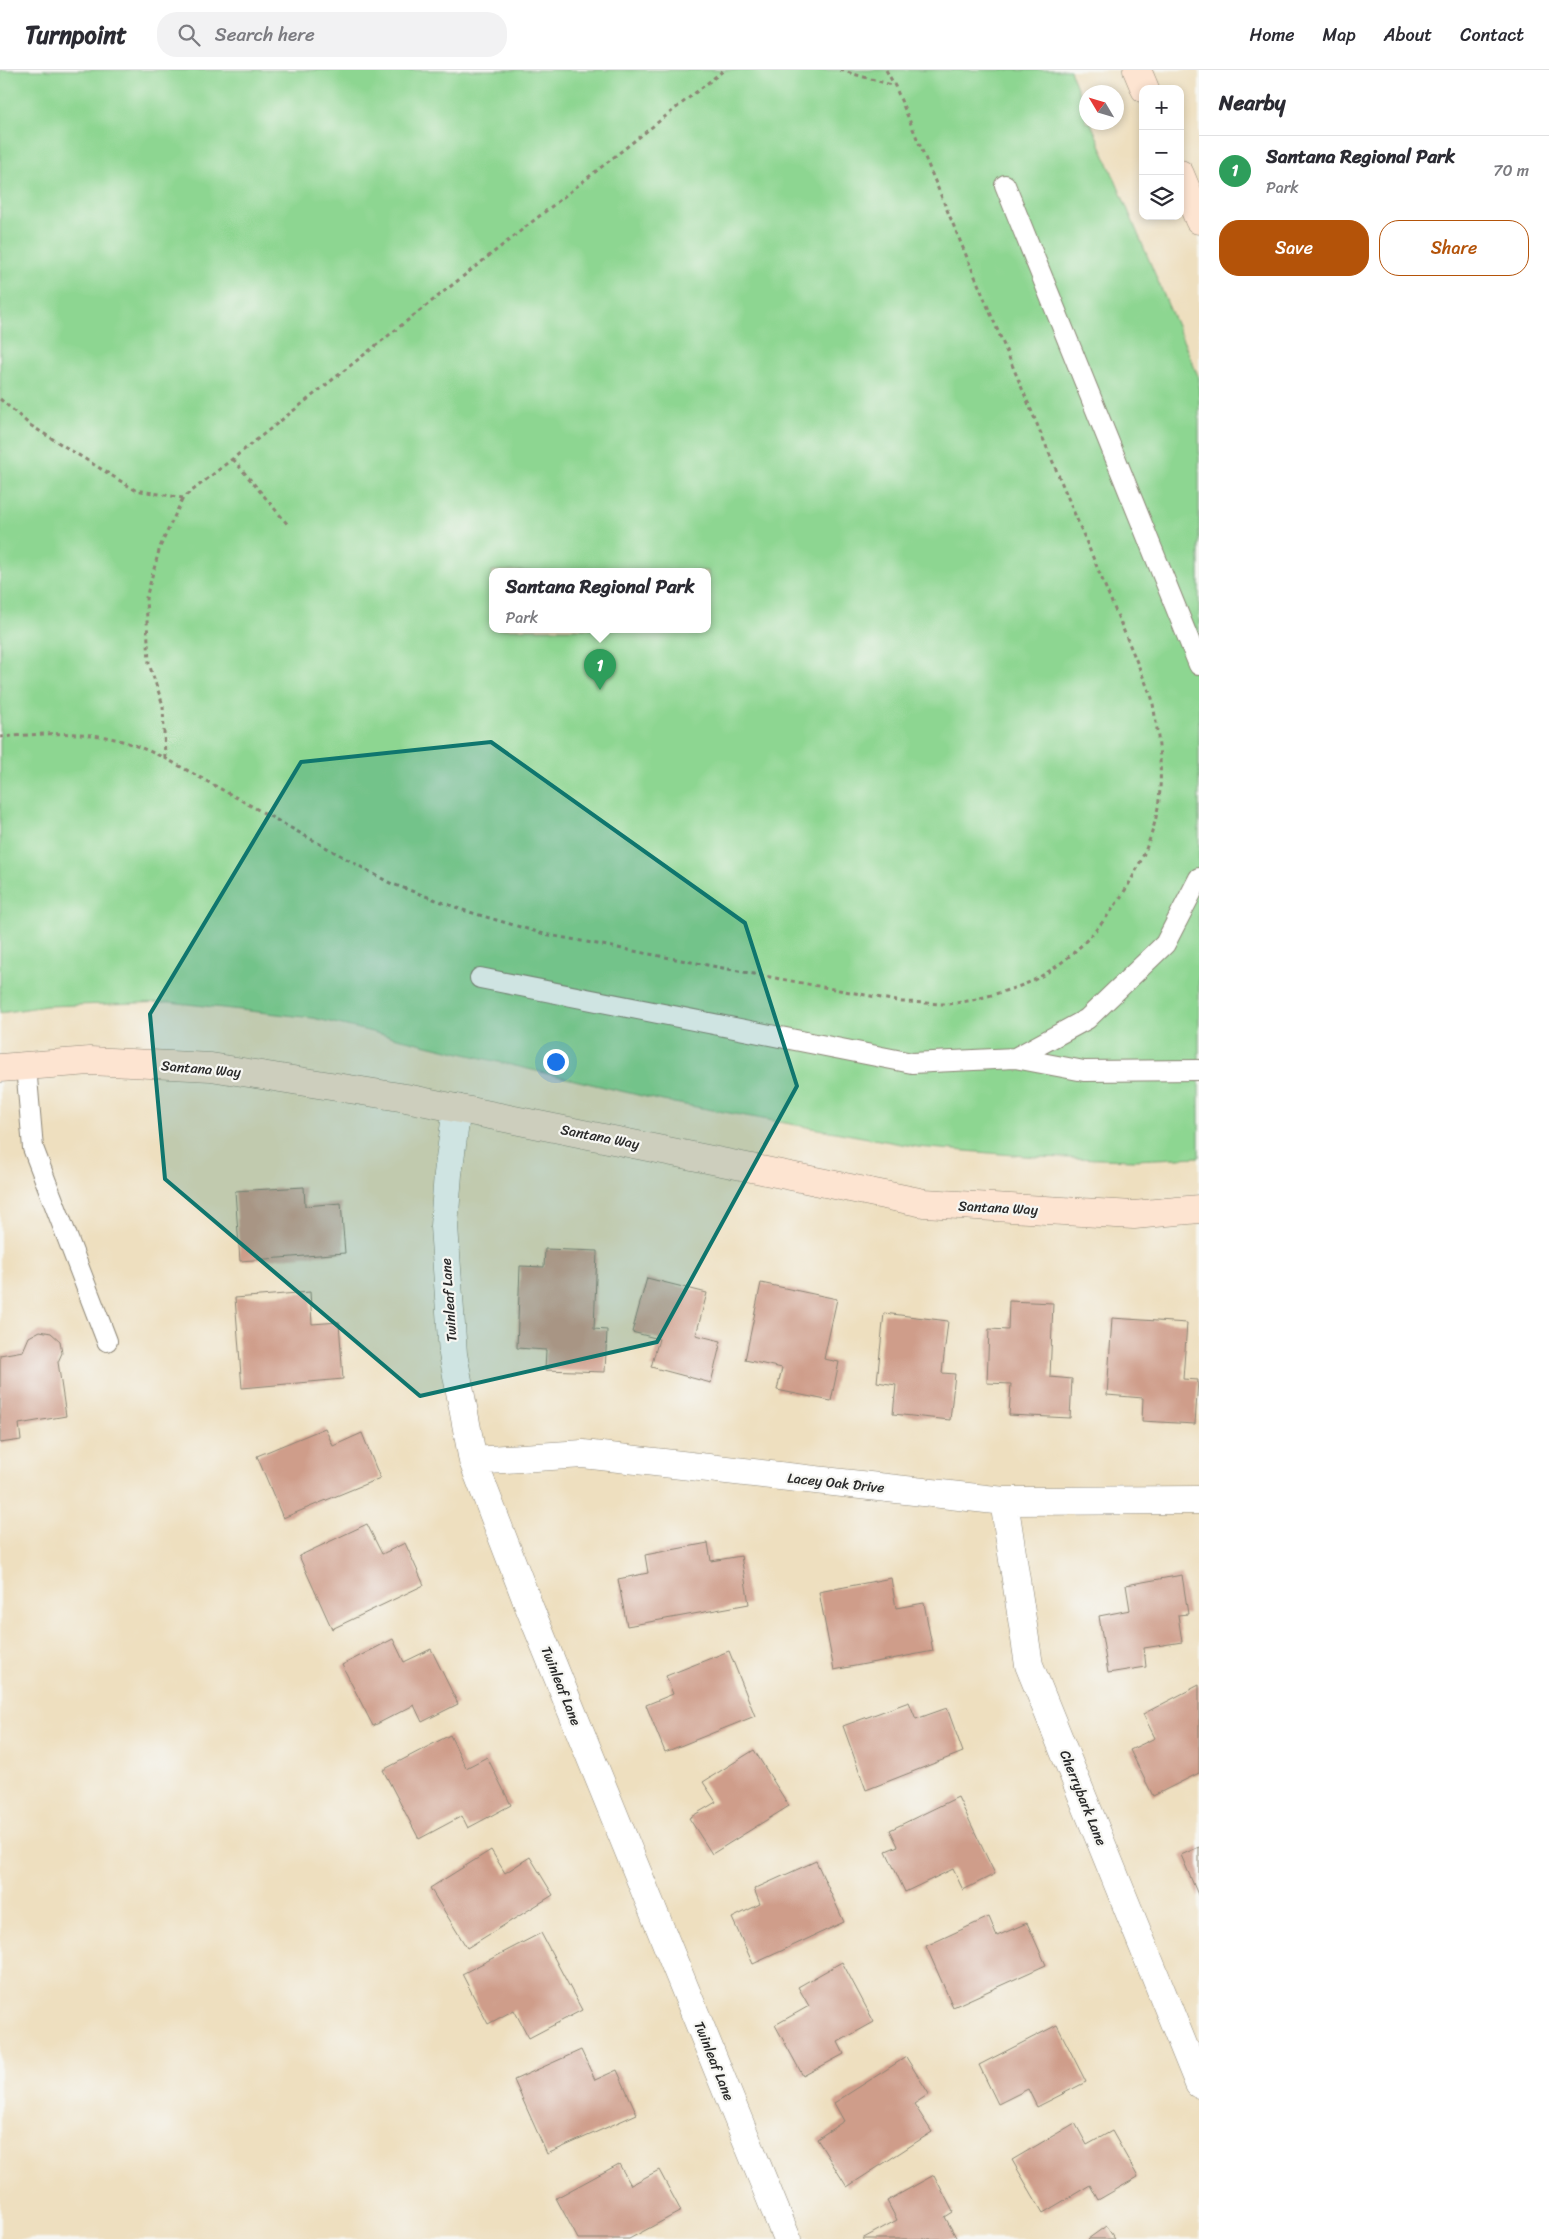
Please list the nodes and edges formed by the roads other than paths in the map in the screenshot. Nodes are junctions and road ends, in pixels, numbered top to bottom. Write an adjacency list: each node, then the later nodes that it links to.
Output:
1 (1138, 70): 2 (street)
2 (1144, 85)
3 (1180, 175): 5 (street)
4 (1005, 185): 6 (lane)
5 (1199, 220)
6 (1199, 665)
7 (1199, 878): 9 (lane)
8 (480, 978): 9 (lane)
9 (1015, 1058): 11 (lane)
10 (13, 1067): 12 (street, Santana Way); 14 (lane)
11 (1199, 1070)
12 (457, 1108): 13 (street, Santana Way); 15 (street, Twinleaf Lane)
13 (1199, 1209)
14 (107, 1341)
15 (473, 1461): 17 (street, Lacey Oak Drive); 19 (street, Twinleaf Lane)
16 (1199, 1500): 17 (street, Lacey Oak Drive)
17 (1004, 1501): 18 (street, Cherrybark Lane)
18 (1199, 2084)
19 (787, 2239)

